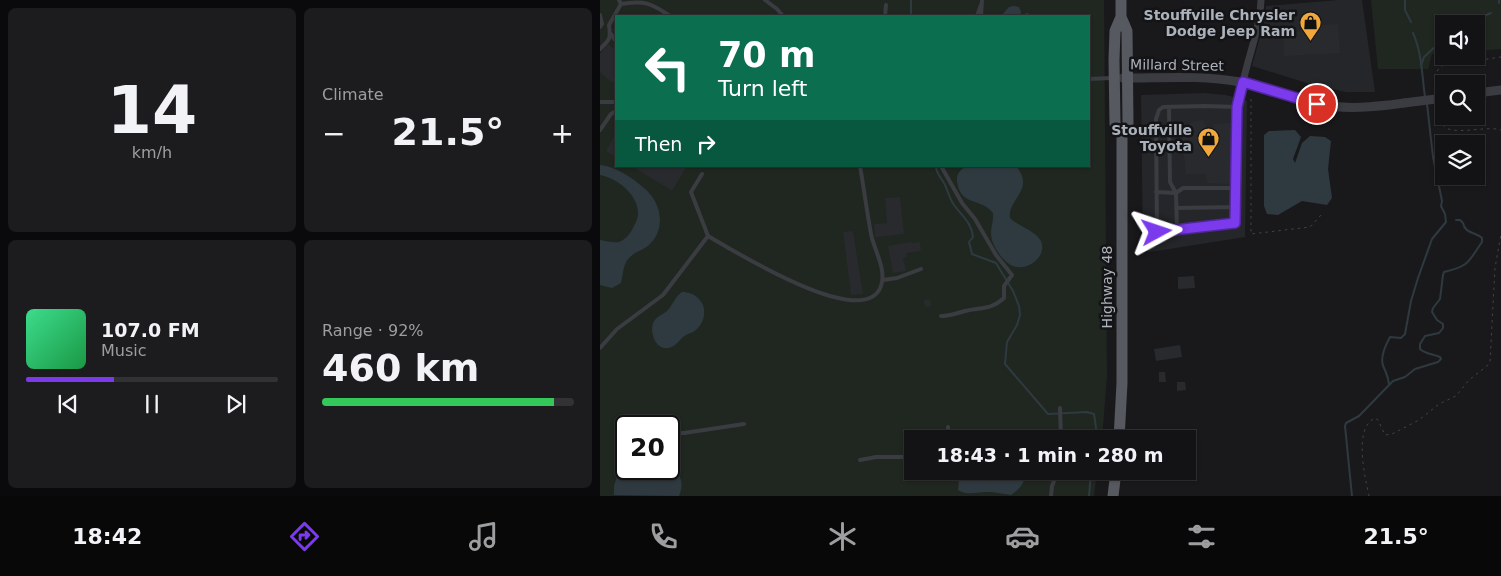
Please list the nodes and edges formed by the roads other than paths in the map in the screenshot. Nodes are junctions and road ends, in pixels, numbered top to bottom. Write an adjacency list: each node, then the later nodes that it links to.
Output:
1 (657, 0): 7 (lane)
2 (765, 0): 10 (lane)
3 (982, 0): 12 (lane)
4 (1121, 0): 14 (main road, Highway 48)
5 (1261, 0): 23 (street)
6 (620, 2): 7 (lane); 16 (lane)
7 (651, 3): 9 (lane)
8 (886, 5): 11 (lane)
9 (669, 15)
10 (782, 15)
11 (884, 15)
12 (979, 15)
13 (600, 16): 15 (lane)
14 (1121, 17): 20 (main road, Highway 48); 21 (main road, Highway 48)
15 (601, 25): 16 (lane)
16 (609, 25): 17 (lane)
17 (611, 34): 18 (lane); 19 (lane)
18 (615, 40)
19 (600, 50)
20 (1115, 78): 21 (street, Millard Street); 22 (lane); 33 (main road, Highway 48)
21 (1127, 78): 23 (street, Millard Street); 33 (main road, Highway 48)
22 (1090, 79)
23 (1243, 82): 28 (street, Millard Street, bridge); 30 (lane)
24 (1501, 90): 25 (street)
25 (1485, 92)
26 (600, 102): 27 (lane)
27 (615, 102)
28 (1435, 102)
29 (1169, 107): 30 (lane); 38 (lane); 39 (lane)
30 (1237, 107): 37 (lane)
31 (615, 112): 32 (lane)
32 (600, 130)
33 (1122, 135): 53 (main road, Highway 48)
34 (860, 167): 45 (lane)
35 (942, 167): 46 (lane)
36 (702, 174): 43 (lane)
37 (1236, 188): 39 (lane); 40 (lane)
38 (1156, 192): 39 (lane); 42 (lane)
39 (1176, 193): 41 (lane)
40 (1235, 207): 41 (lane); 42 (lane)
41 (1176, 208): 42 (lane)
42 (1177, 230)
43 (708, 236): 45 (lane); 47 (lane)
44 (920, 269): 45 (lane)
45 (883, 280)
46 (940, 316)
47 (600, 348)
48 (1060, 409): 52 (lane)
49 (744, 424): 54 (lane)
50 (948, 426): 51 (lane)
51 (948, 430)
52 (1061, 430)
53 (1119, 430)
54 (680, 433)
55 (904, 458): 56 (lane)
56 (860, 460)
57 (1054, 480): 59 (lane)
58 (1115, 480): 60 (main road)
59 (1051, 496)
60 (1113, 496)

